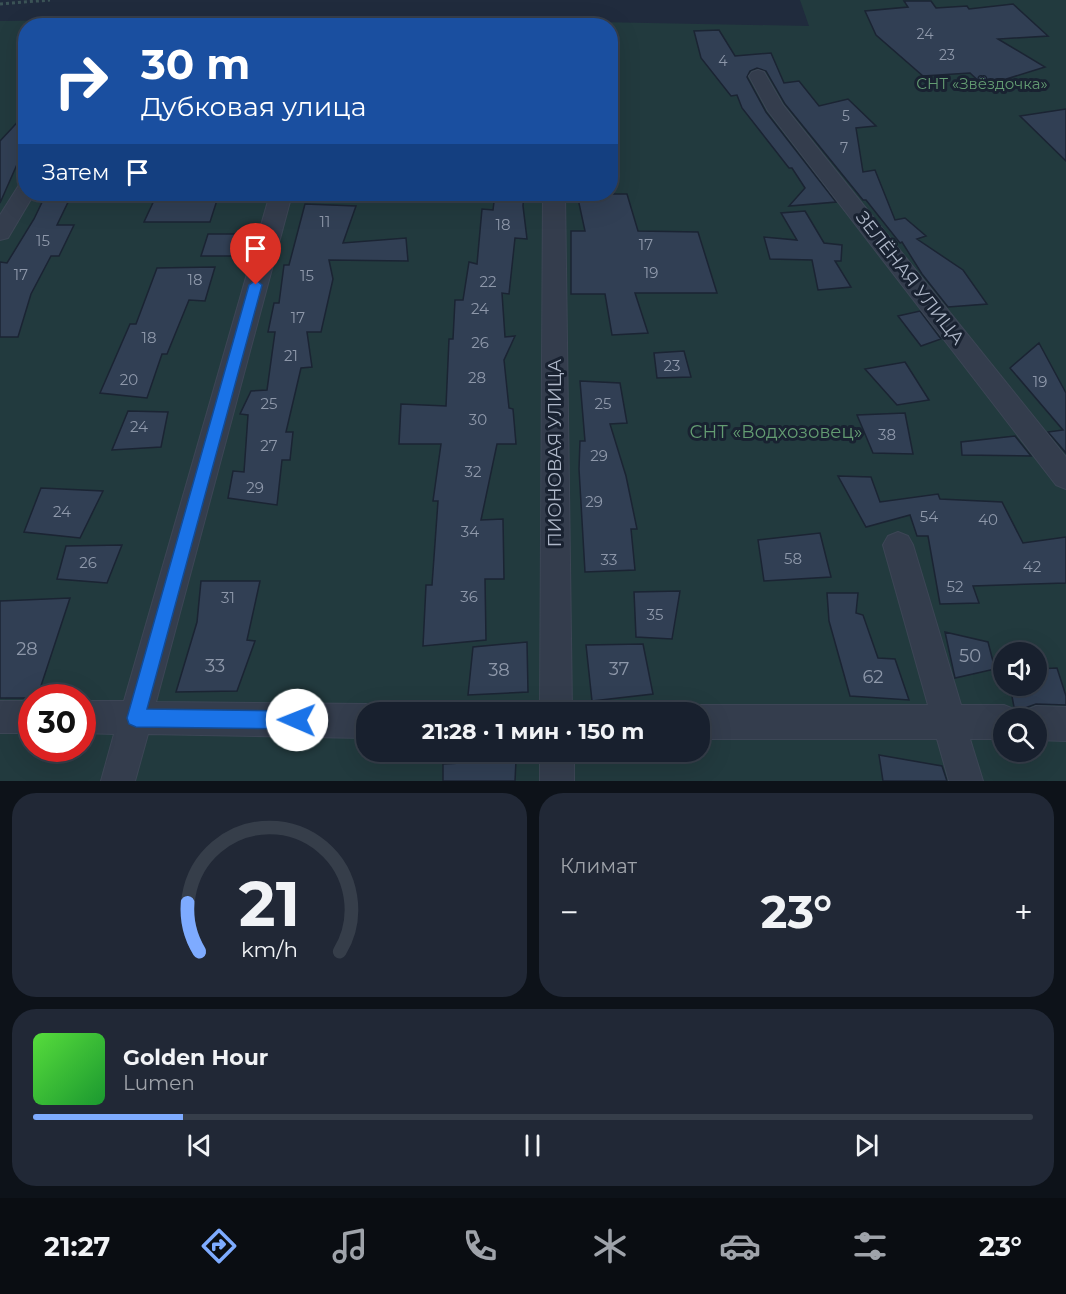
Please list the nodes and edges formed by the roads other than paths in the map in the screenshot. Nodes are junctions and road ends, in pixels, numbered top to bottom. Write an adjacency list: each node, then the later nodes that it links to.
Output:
1 (758, 76): 6 (street, ЗЕЛЁНАЯ УЛИЦА)
2 (19, 201): 5 (street)
3 (279, 201): 12 (street)
4 (554, 201): 8 (street, ПИОНОВАЯ УЛИЦА)
5 (0, 233)
6 (1066, 477)
7 (898, 545): 14 (street)
8 (556, 702)
9 (0, 717): 10 (street)
10 (18, 717)
11 (96, 717): 12 (street)
12 (136, 718): 13 (street); 20 (street)
13 (356, 721)
14 (950, 721): 15 (street); 16 (street); 22 (street)
15 (710, 722)
16 (993, 722)
17 (1047, 723): 18 (street)
18 (1066, 724)
19 (556, 762): 21 (street)
20 (118, 781)
21 (556, 781)
22 (966, 781)

